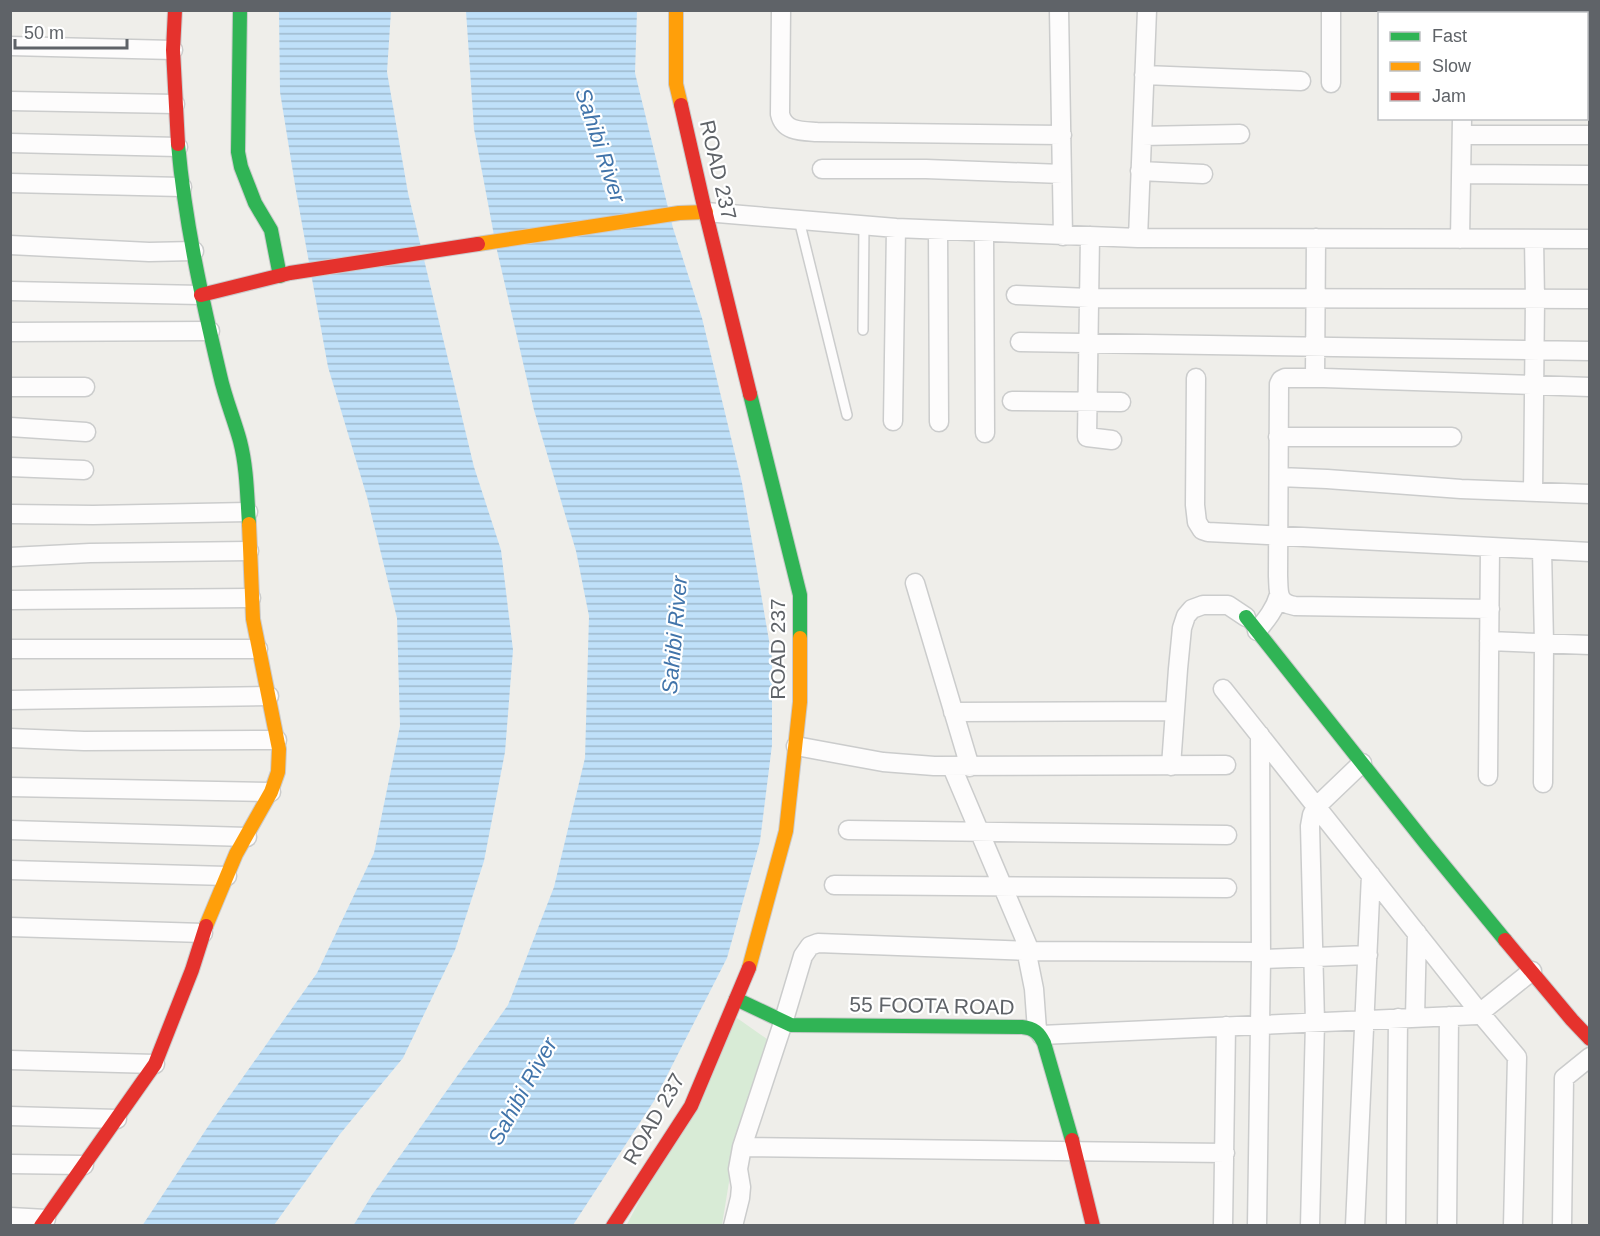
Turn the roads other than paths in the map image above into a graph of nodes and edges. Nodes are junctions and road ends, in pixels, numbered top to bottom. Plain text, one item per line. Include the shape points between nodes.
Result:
1 (175, 10) edge
2 (240, 10) edge
3 (676, 10) edge
4 (781, 10) edge
5 (1059, 10) edge
6 (1147, 10) edge
7 (1331, 10) edge
8 (10, 46) edge
9 (173, 50) junction
10 (1144, 75) junction
11 (1301, 81) dead end
12 (1331, 83) dead end
13 (10, 101) edge
14 (175, 104) junction
15 (1462, 127) edge
16 (1240, 134) dead end
17 (1062, 135) junction
18 (1590, 135) edge
19 (1142, 136) junction
20 (10, 142) edge
21 (178, 147) junction
22 (822, 169) dead end
23 (1140, 171) junction
24 (1062, 174) junction
25 (1203, 174) dead end
26 (1461, 174) junction
27 (1590, 175) edge
28 (10, 183) edge
29 (182, 187) junction
30 (706, 212) junction
31 (799, 220) junction
32 (864, 225) junction
33 (896, 228) junction
34 (938, 230) junction
35 (984, 233) junction
36 (1063, 236) junction
37 (1090, 237) junction
38 (1138, 238) junction
39 (1316, 238) junction
40 (1460, 239) junction
41 (1534, 239) junction
42 (1590, 239) edge
43 (10, 245) edge
44 (194, 250) junction
45 (285, 274) junction
46 (10, 291) edge
47 (201, 295) junction
48 (1016, 295) dead end
49 (1089, 298) junction
50 (1316, 299) junction
51 (1535, 299) junction
52 (1590, 299) edge
53 (863, 330) dead end
54 (210, 331) junction
55 (10, 332) edge
56 (1020, 342) dead end
57 (1088, 343) junction
58 (1316, 347) junction
59 (1535, 350) junction
60 (1590, 351) edge
61 (1196, 378) dead end
62 (1316, 378) junction
63 (1534, 385) junction
64 (10, 387) edge
65 (85, 387) dead end
66 (1590, 387) edge
67 (1012, 401) dead end
68 (1087, 401) junction
69 (1121, 402) dead end
70 (847, 415) dead end
71 (893, 421) dead end
72 (939, 422) dead end
73 (10, 427) edge
74 (86, 432) dead end
75 (985, 433) dead end
76 (1278, 437) junction
77 (1452, 437) dead end
78 (1112, 440) dead end
79 (10, 467) edge
80 (84, 470) dead end
81 (1278, 477) junction
82 (1533, 492) junction
83 (1590, 494) edge
84 (248, 512) junction
85 (10, 514) edge
86 (1278, 535) junction
87 (1490, 548) junction
88 (1542, 550) junction
89 (249, 551) junction
90 (1590, 552) edge
91 (10, 557) edge
92 (915, 583) dead end
93 (1279, 595) junction
94 (251, 598) junction
95 (10, 600) edge
96 (1490, 609) junction
97 (1246, 617) joint
98 (1257, 631) junction
99 (1489, 641) junction
100 (1544, 643) junction
101 (1590, 645) edge
102 (10, 649) edge
103 (258, 649) junction
104 (1223, 689) dead end
105 (268, 696) junction
106 (10, 700) edge
107 (1175, 711) junction
108 (954, 712) junction
109 (1260, 735) junction
110 (10, 738) edge
111 (277, 740) junction
112 (796, 746) junction
113 (1362, 763) junction
114 (1226, 765) dead end
115 (1171, 766) junction
116 (951, 767) junction
117 (970, 767) junction
118 (1488, 776) dead end
119 (1543, 783) dead end
120 (10, 787) edge
121 (271, 792) junction
122 (1316, 807) junction
123 (10, 830) edge
124 (848, 830) dead end
125 (979, 832) junction
126 (1227, 835) dead end
127 (247, 837) junction
128 (10, 870) edge
129 (1371, 875) junction
130 (227, 876) junction
131 (834, 885) dead end
132 (1003, 886) junction
133 (1227, 888) dead end
134 (10, 927) edge
135 (203, 933) junction
136 (1417, 933) junction
137 (1028, 950) junction
138 (1261, 955) junction
139 (1368, 955) junction
140 (1313, 957) junction
141 (1532, 971) junction
142 (736, 999) junction
143 (1480, 1013) junction
144 (1449, 1016) junction
145 (1407, 1018) junction
146 (1365, 1020) junction
147 (1315, 1022) junction
148 (783, 1023) junction
149 (1260, 1024) junction
150 (1226, 1026) junction
151 (1039, 1033) junction
152 (1590, 1039) edge
153 (1590, 1057) edge
154 (10, 1060) edge
155 (155, 1064) junction
156 (10, 1116) edge
157 (117, 1119) junction
158 (742, 1147) junction
159 (1075, 1151) junction
160 (1225, 1153) junction
161 (10, 1164) edge
162 (84, 1165) junction
163 (10, 1217) edge
164 (44, 1222) edge
165 (613, 1226) edge
166 (733, 1226) edge
167 (1093, 1226) edge
168 (1223, 1226) edge
169 (1257, 1226) edge
170 (1310, 1226) edge
171 (1355, 1226) edge
172 (1396, 1226) edge
173 (1447, 1226) edge
174 (1513, 1226) edge
175 (1562, 1226) edge

1 - 9 street
2 - 45 street via 238,152
3 - 30 street, ROAD 237 via 676,84
4 - 17 street via 780,114 786,127 817,132
5 - 17 street
6 - 10 street
7 - 12 street
8 - 9 street
9 - 14 street
10 - 11 street
10 - 19 street
13 - 14 street
14 - 21 street
15 - 18 street
15 - 26 street
16 - 19 street
17 - 24 street
19 - 23 street
20 - 21 street
21 - 29 street
22 - 24 street
23 - 25 street
23 - 38 street
24 - 36 street
26 - 27 street
26 - 40 street
28 - 29 street
29 - 44 street
30 - 31 street
30 - 45 street
30 - 112 street, ROAD 237 via 800,595
31 - 32 street
31 - 70 lane
32 - 33 street
32 - 53 lane
33 - 34 street
33 - 71 street
34 - 35 street
34 - 72 street
35 - 36 street
35 - 75 street
36 - 37 street
37 - 38 street
37 - 49 street
38 - 39 street
39 - 40 street
39 - 50 street
40 - 41 street
41 - 42 street
41 - 51 street
43 - 44 street via 149,252
44 - 47 street
45 - 47 street
46 - 47 street
47 - 54 street
48 - 49 street
49 - 50 street
49 - 57 street
50 - 51 street
50 - 58 street
51 - 52 street
51 - 59 street
54 - 55 street
54 - 84 street via 240,442
56 - 57 street
57 - 58 street
57 - 68 street
58 - 59 street
58 - 62 street
59 - 60 street
59 - 63 street
61 - 86 street via 1195,505 1199,526 1208,532
62 - 63 street
62 - 76 street via 1281,380
63 - 66 street
63 - 82 street
64 - 65 street
67 - 68 street
68 - 69 street
68 - 78 street via 1087,437
73 - 74 street
76 - 77 street
76 - 81 street
79 - 80 street
81 - 82 street
81 - 86 street
82 - 83 street
84 - 85 street
84 - 89 street
86 - 87 street
86 - 93 street
87 - 88 street
87 - 96 street
88 - 90 street
88 - 100 street
89 - 91 street
89 - 94 street
92 - 108 street
93 - 96 street via 1287,605 1295,606
93 - 98 street via 1276,606
94 - 95 street
94 - 103 street
96 - 99 street
97 - 98 street
97 - 107 street via 1228,605 1203,605 1186,616
98 - 113 street
99 - 100 street
99 - 118 street
100 - 101 street
100 - 119 street
102 - 103 street
103 - 105 street
104 - 109 street
105 - 106 street
105 - 111 street
107 - 108 street
107 - 115 street
108 - 117 street
109 - 122 street
109 - 138 street
110 - 111 street
111 - 121 street via 278,772
112 - 116 street via 883,762
112 - 142 street, ROAD 237 via 786,831 748,971
113 - 122 street
113 - 141 street
114 - 115 street
115 - 117 street
116 - 117 street
116 - 125 street
120 - 121 street
121 - 127 street
122 - 129 street
122 - 140 street via 1310,826
123 - 127 street
124 - 125 street
125 - 126 street
125 - 132 street
127 - 130 street
128 - 130 street
129 - 136 street
129 - 139 street
130 - 135 street
131 - 132 street
132 - 133 street
132 - 137 street
134 - 135 street
135 - 155 street
136 - 143 street
136 - 145 street
137 - 138 street
137 - 148 street via 818,943 803,956
137 - 151 street
138 - 140 street
138 - 149 street
139 - 140 street
139 - 146 street
140 - 147 street
141 - 143 street
141 - 152 street
142 - 148 street, 55 FOOTA ROAD
142 - 165 street, ROAD 237 via 691,1106
143 - 144 street
143 - 174 street via 1517,1057
144 - 145 street
144 - 173 street
145 - 146 street
145 - 172 street
146 - 147 street
146 - 171 street
147 - 149 street
147 - 170 street
148 - 151 street, 55 FOOTA ROAD via 1029,1028
148 - 158 street
149 - 150 street
149 - 169 street
150 - 151 street
150 - 160 street
151 - 159 street, 55 FOOTA ROAD
153 - 175 street via 1564,1078
154 - 155 street
155 - 157 street
156 - 157 street
157 - 162 street
158 - 159 street
158 - 166 street via 738,1169 740,1198
159 - 160 street
159 - 167 street, 55 FOOTA ROAD
160 - 168 street
161 - 162 street
162 - 164 street
163 - 164 street

